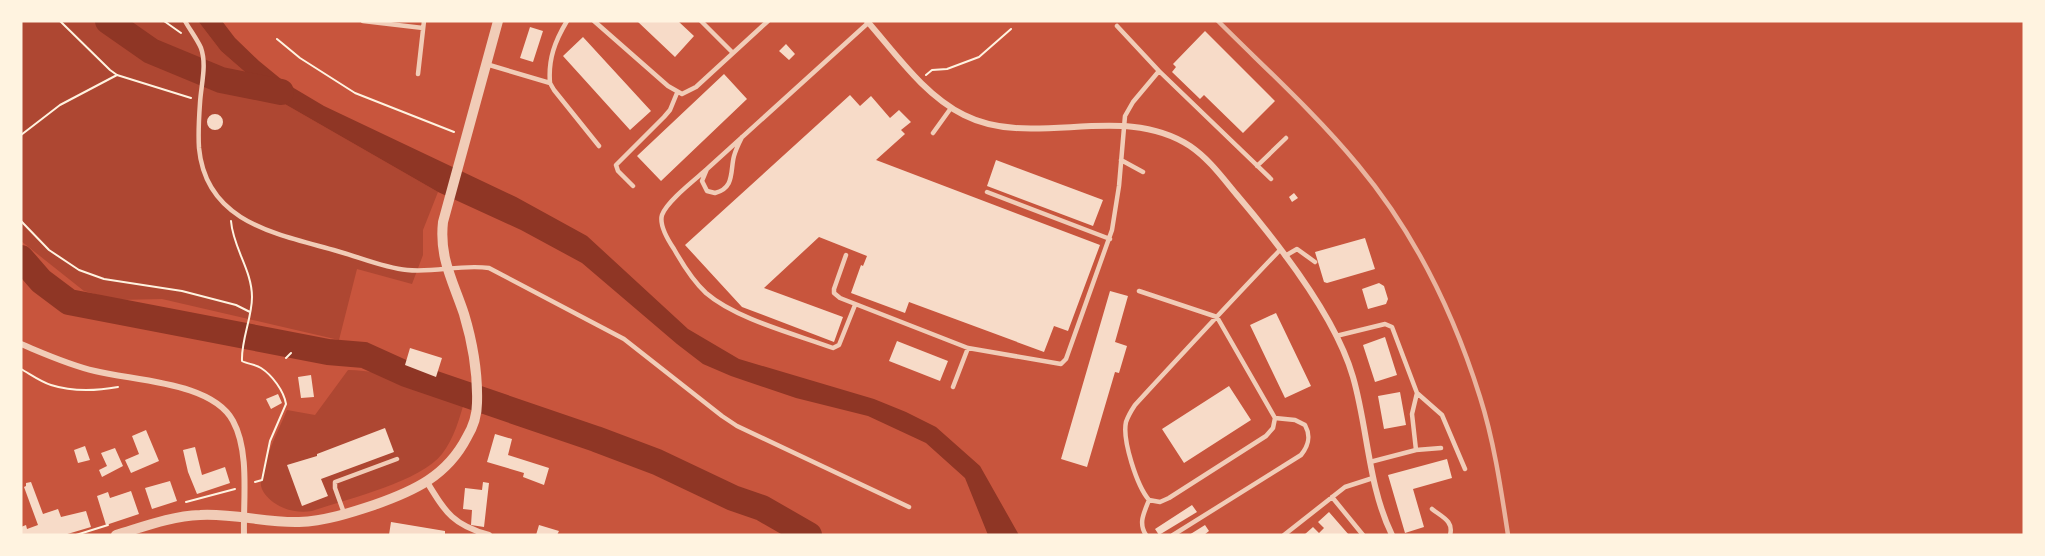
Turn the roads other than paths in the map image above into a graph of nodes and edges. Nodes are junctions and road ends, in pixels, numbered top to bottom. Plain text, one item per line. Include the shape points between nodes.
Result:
1 (184, 21) edge
2 (363, 21) edge
3 (424, 21) edge
4 (498, 21) edge
5 (567, 21) edge
6 (594, 21) edge
7 (700, 21) edge
8 (768, 21) edge
9 (868, 22) edge
10 (1117, 26) dead end
11 (423, 28) junction
12 (733, 53) junction
13 (486, 64) junction
14 (1159, 71) junction
15 (418, 74) dead end
16 (550, 83) junction
17 (677, 93) junction
18 (951, 108) junction
19 (1124, 126) junction
20 (933, 133) dead end
21 (742, 137) junction
22 (1286, 138) dead end
23 (599, 146) dead end
24 (1121, 160) junction
25 (1257, 166) junction
26 (707, 169) junction
27 (1143, 172) dead end
28 (1271, 179) dead end
29 (633, 186) dead end
30 (987, 192) dead end
31 (1110, 239) junction
32 (1280, 250) junction
33 (846, 255) dead end
34 (1285, 257) junction
35 (1315, 262) dead end
36 (446, 268) junction
37 (1139, 291) dead end
38 (855, 305) junction
39 (1217, 317) junction
40 (1336, 336) junction
41 (21, 344) edge
42 (969, 348) junction
43 (953, 387) dead end
44 (1417, 393) junction
45 (1275, 418) junction
46 (1441, 448) dead end
47 (1416, 450) junction
48 (397, 459) dead end
49 (1370, 462) junction
50 (1465, 469) dead end
51 (1373, 478) junction
52 (427, 482) junction
53 (1332, 497) junction
54 (1149, 500) junction
55 (909, 507) dead end
56 (1432, 509) dead end
57 (344, 514) junction
58 (244, 518) junction
59 (116, 535) edge
60 (244, 535) edge
61 (489, 535) edge
62 (1146, 535) edge
63 (1173, 535) edge
64 (1284, 535) edge
65 (1363, 535) edge
66 (1392, 535) edge
67 (1450, 535) edge

1 - 36 lane via 201,48 204,65 199,147 205,175 218,199 232,212 284,236 404,270
2 - 11 lane
3 - 11 lane
4 - 13 street
5 - 16 lane via 552,51
6 - 17 lane
7 - 12 lane
8 - 12 lane
9 - 18 street
9 - 21 lane
10 - 14 lane
11 - 15 lane
12 - 17 lane via 691,91
13 - 16 lane
13 - 36 street via 444,212 442,241
14 - 19 lane via 1128,110
14 - 25 lane
16 - 23 lane
17 - 29 lane via 670,110 616,165
18 - 19 street via 972,119 1002,126
18 - 20 lane
19 - 24 lane
19 - 32 street via 1162,133 1200,154
21 - 26 lane
21 - 26 lane via 725,189 716,193 704,188 702,181
22 - 25 lane
24 - 27 lane
24 - 31 lane
25 - 28 lane
26 - 38 lane via 666,208 662,220 671,245 705,292 748,317 833,348 839,345
30 - 31 lane
31 - 42 lane via 1064,363 1057,365
32 - 34 street
32 - 39 lane
33 - 38 lane via 834,293
34 - 35 lane via 1297,249
34 - 40 street
36 - 52 street via 472,343 477,406 470,432 459,451
36 - 55 lane via 489,268 624,339 737,426
37 - 39 lane
38 - 42 lane
39 - 45 lane
39 - 54 lane via 1135,405 1126,422 1126,441
40 - 44 lane via 1385,324 1392,327
40 - 49 street via 1354,381
41 - 58 street via 92,370 211,398 227,412 242,449
42 - 43 lane
44 - 47 lane via 1412,414
44 - 50 lane via 1442,415
45 - 54 lane via 1266,436 1169,498 1160,502
45 - 63 lane via 1305,425 1309,437 1301,454
46 - 47 lane
47 - 49 lane
48 - 57 lane via 335,482
49 - 51 street
51 - 53 lane via 1351,484
51 - 66 street
52 - 57 street via 400,496
52 - 61 street via 459,523
53 - 64 lane
53 - 65 lane
54 - 62 lane via 1141,520
56 - 67 lane via 1449,522
57 - 58 street via 301,522
58 - 59 street via 190,516
58 - 60 street

